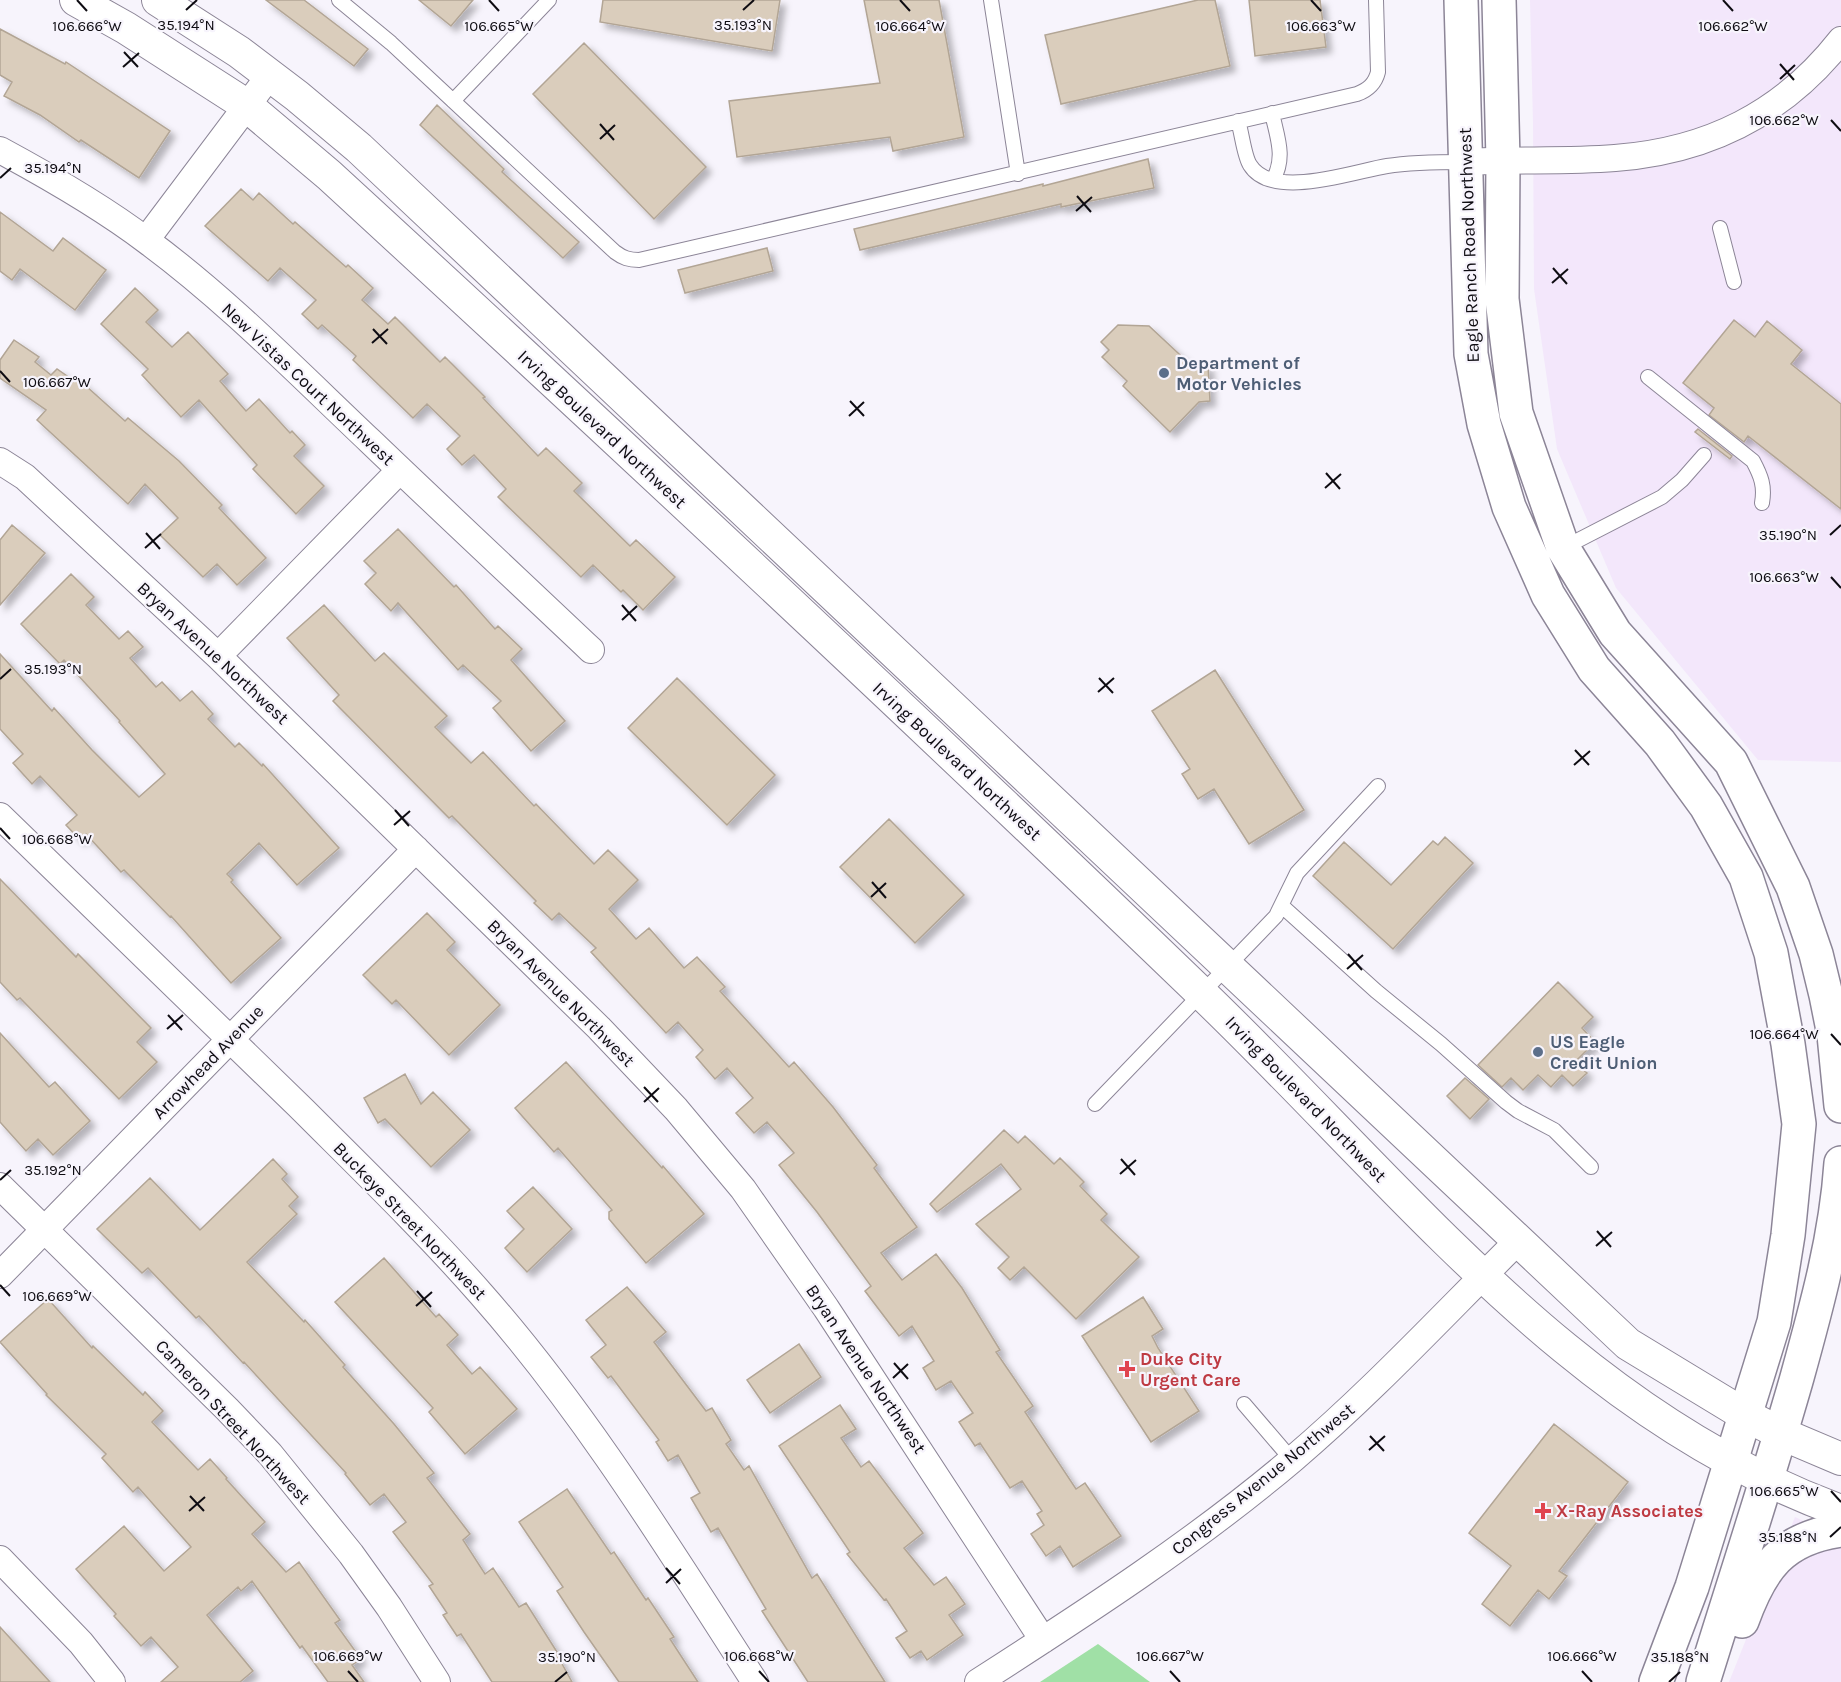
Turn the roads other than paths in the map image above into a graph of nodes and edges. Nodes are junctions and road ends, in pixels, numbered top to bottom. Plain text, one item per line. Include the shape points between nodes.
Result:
1 (76, 0) edge
2 (158, 0) edge
3 (339, 0) edge
4 (549, 0) edge
5 (991, 0) edge
6 (1376, 0) edge
7 (1461, 0) edge
8 (1499, 0) edge
9 (1837, 54) edge
10 (270, 75) junction
11 (453, 101) junction
12 (246, 105) junction
13 (1272, 113) junction
14 (1238, 121) junction
15 (0, 150) edge
16 (1503, 160) junction
17 (1465, 162) junction
18 (1018, 174) junction
19 (1273, 180) junction
20 (1720, 228) dead end
21 (146, 240) junction
22 (1734, 282) dead end
23 (1648, 377) dead end
24 (1704, 455) dead end
25 (0, 461) edge
26 (400, 470) junction
27 (1762, 502) dead end
28 (1563, 548) junction
29 (591, 650) dead end
30 (218, 656) junction
31 (1378, 786) dead end
32 (0, 816) edge
33 (416, 849) junction
34 (1282, 906) junction
35 (1229, 967) junction
36 (1201, 992) junction
37 (231, 1039) junction
38 (1095, 1104) dead end
39 (1841, 1106) edge
40 (1841, 1163) edge
41 (1591, 1167) dead end
42 (0, 1186) edge
43 (44, 1229) junction
44 (1519, 1240) junction
45 (0, 1275) edge
46 (1484, 1275) junction
47 (1244, 1404) dead end
48 (1745, 1415) junction
49 (1782, 1434) junction
50 (1841, 1459) edge
51 (1292, 1460) junction
52 (1730, 1461) junction
53 (1766, 1480) junction
54 (1841, 1511) edge
55 (1841, 1530) edge
56 (0, 1559) edge
57 (1043, 1640) junction
58 (112, 1682) edge
59 (437, 1682) edge
60 (755, 1682) edge
61 (978, 1682) edge
62 (1656, 1682) edge
63 (1703, 1682) edge
64 (1720, 1682) edge

1 - 12 street, Irving Boulevard Northwest
2 - 10 street, Irving Boulevard Northwest
3 - 11 lane
4 - 11 lane
5 - 18 lane
6 - 13 lane via 1378,72 1371,86 1357,94
7 - 17 main road, Eagle Ranch Road Northwest
8 - 16 main road, Eagle Ranch Road Northwest
9 - 16 street via 1785,98 1740,125 1701,142 1613,159
10 - 12 street
10 - 35 street, Irving Boulevard Northwest via 390,176
11 - 18 lane via 615,252 630,260
12 - 21 street
12 - 36 street, Irving Boulevard Northwest via 407,247
13 - 14 lane
13 - 19 lane via 1281,156
14 - 18 lane
14 - 19 lane via 1250,165
15 - 21 street, New Vistas Court Northwest
16 - 17 street
16 - 28 main road, Eagle Ranch Road Northwest via 1502,299 1516,413
17 - 19 lane via 1405,163 1300,183
17 - 48 main road, Eagle Ranch Road Northwest via 1471,354 1484,424 1509,507 1548,594 1594,669 1660,743 1706,806 1746,877 1771,953 1799,1124 1774,1322
20 - 22 lane
21 - 26 street, New Vistas Court Northwest via 257,334
23 - 27 lane via 1753,461 1764,489
24 - 28 lane via 1662,497
25 - 30 street, Bryan Avenue Northwest via 25,477
26 - 29 street, New Vistas Court Northwest
26 - 30 street
28 - 39 main road, Eagle Ranch Road Northwest via 1615,633 1731,762 1793,887 1816,954 1834,1035
30 - 33 street, Bryan Avenue Northwest
31 - 34 lane via 1297,873
32 - 37 street, Buckeye Street Northwest
33 - 37 street, Arrowhead Avenue
33 - 57 street, Bryan Avenue Northwest via 599,1028 676,1109 743,1190 826,1308
34 - 35 lane
34 - 41 lane via 1506,1102 1554,1131
35 - 36 lane
35 - 44 street, Irving Boulevard Northwest
36 - 38 lane
36 - 46 street, Irving Boulevard Northwest via 1386,1182
37 - 43 street, Arrowhead Avenue
37 - 60 street, Buckeye Street Northwest via 414,1221 556,1384
40 - 49 main road via 1825,1275
42 - 43 street, Cameron Street Northwest
43 - 45 street, Arrowhead Avenue
43 - 59 street, Cameron Street Northwest via 270,1454 351,1554
44 - 46 street, Congress Avenue Northwest
44 - 48 street, Irving Boulevard Northwest via 1628,1344
46 - 51 street, Congress Avenue Northwest via 1380,1380
46 - 52 street, Irving Boulevard Northwest via 1603,1380
47 - 51 lane
48 - 49 street, Irving Boulevard Northwest
48 - 52 main road, Eagle Ranch Road Northwest
49 - 50 street, Irving Boulevard Northwest
49 - 53 main road
51 - 57 street, Congress Avenue Northwest via 1164,1559
52 - 53 street, Irving Boulevard Northwest
52 - 62 main road, Eagle Ranch Road Northwest via 1692,1587
53 - 54 street, Irving Boulevard Northwest
53 - 63 main road
55 - 64 main road via 1803,1540 1768,1567 1752,1593
56 - 58 street via 81,1643
57 - 61 street, Congress Avenue Northwest

